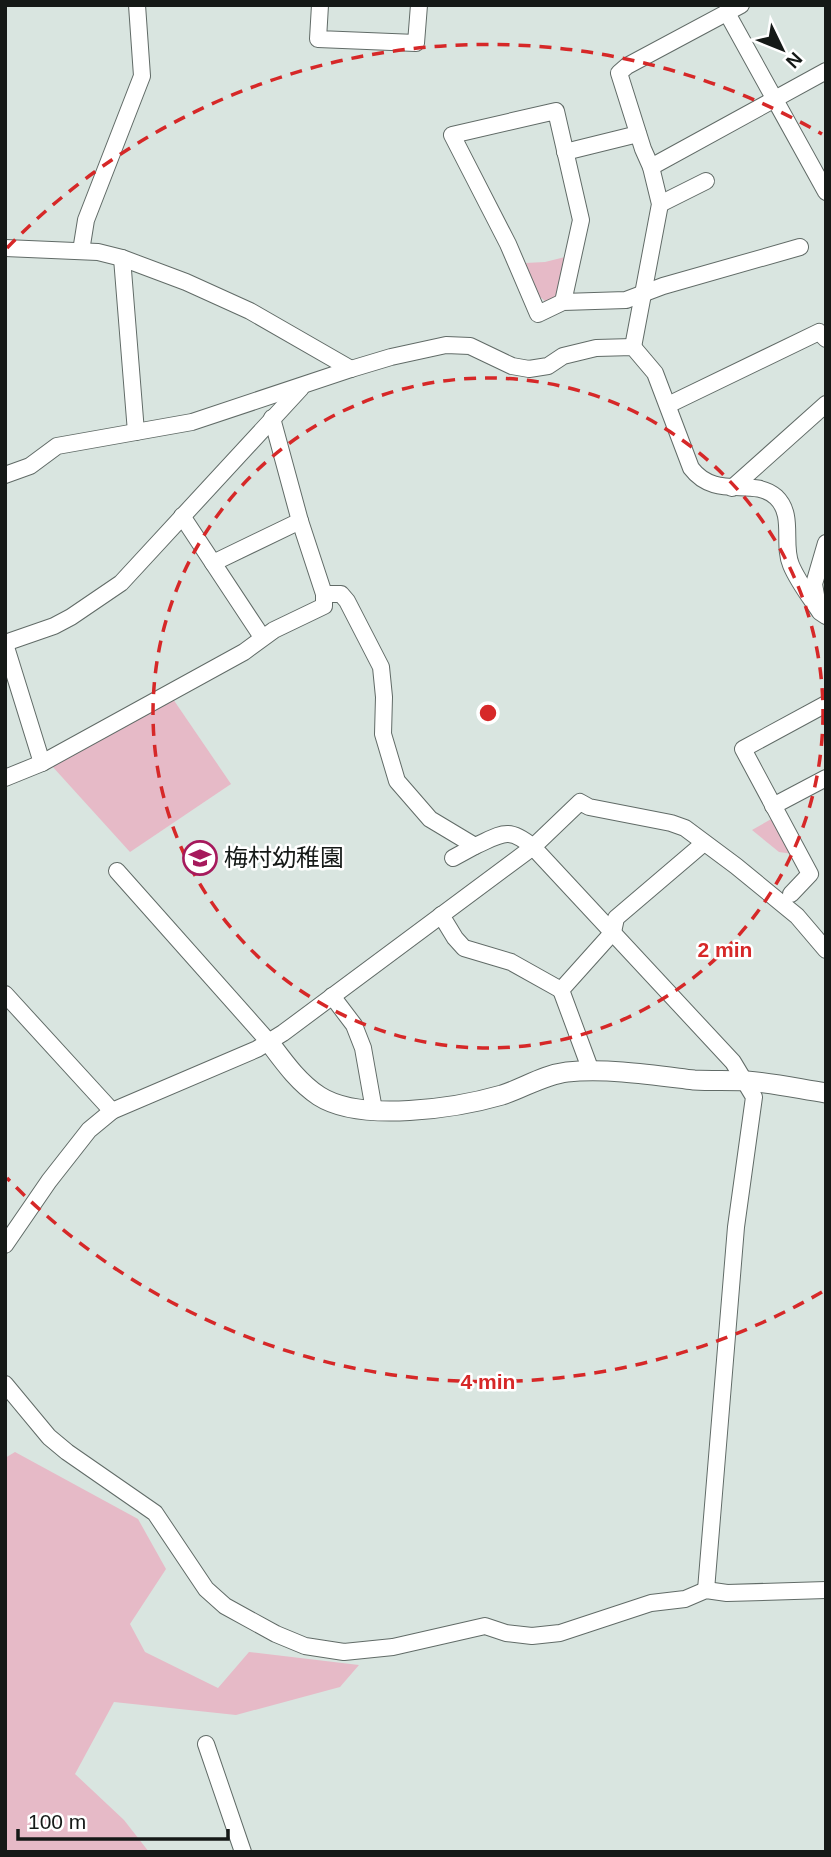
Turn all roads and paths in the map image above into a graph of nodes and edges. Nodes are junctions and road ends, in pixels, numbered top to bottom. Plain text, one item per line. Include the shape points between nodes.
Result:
1 (137, 5) edge
2 (320, 5) edge
3 (419, 5) edge
4 (734, 9) edge
5 (826, 71) edge
6 (775, 99) junction
7 (638, 134) junction
8 (565, 152) junction
9 (651, 167) junction
10 (706, 181) dead end
11 (825, 187) edge
12 (660, 204) junction
13 (6, 246) edge
14 (800, 247) dead end
15 (81, 251) junction
16 (122, 258) junction
17 (643, 292) junction
18 (563, 302) junction
19 (826, 339) edge
20 (632, 347) junction
21 (351, 369) junction
22 (303, 386) junction
23 (826, 404) edge
24 (668, 405) junction
25 (272, 418) junction
26 (136, 432) junction
27 (5, 475) edge
28 (732, 488) junction
29 (182, 516) junction
30 (300, 520) junction
31 (826, 543) edge
32 (213, 563) junction
33 (324, 594) junction
34 (823, 614) edge
35 (262, 636) junction
36 (5, 643) edge
37 (826, 704) edge
38 (42, 763) junction
39 (5, 778) edge
40 (826, 778) edge
41 (773, 806) junction
42 (704, 843) junction
43 (475, 846) junction
44 (533, 847) junction
45 (453, 858) dead end
46 (117, 871) dead end
47 (790, 894) dead end
48 (441, 915) junction
49 (613, 932) junction
50 (826, 950) edge
51 (561, 990) junction
52 (5, 994) edge
53 (332, 996) junction
54 (269, 1042) junction
55 (591, 1071) junction
56 (745, 1081) junction
57 (826, 1093) edge
58 (374, 1110) junction
59 (112, 1111) junction
60 (5, 1245) edge
61 (5, 1384) edge
62 (706, 1590) junction
63 (826, 1590) edge
64 (206, 1744) dead end
65 (243, 1852) edge

1 - 15 street via 142,76 86,220
2 - 3 street via 318,39 416,43
4 - 6 street
4 - 7 street via 619,73
5 - 6 street
6 - 9 street
6 - 11 street
7 - 8 street
7 - 9 street
8 - 18 street via 581,220
8 - 18 street via 556,111 452,135 538,314
9 - 12 street
10 - 12 street
12 - 17 street
13 - 15 street
14 - 17 street
15 - 16 street
16 - 21 street via 250,311
16 - 26 street
17 - 18 street via 626,300
17 - 20 street
19 - 24 street via 819,332
20 - 21 street via 596,348 529,369 470,346 446,345
20 - 24 street via 655,373
21 - 22 street
22 - 25 street
22 - 26 street via 192,422
23 - 28 street
24 - 28 street via 696,475
25 - 29 street
25 - 30 street
26 - 27 street via 57,446 30,466
28 - 34 street via 752,488 775,496 784,509 790,563
29 - 32 street
29 - 36 street via 121,583 54,625
30 - 32 street
30 - 33 street
31 - 34 street via 814,584
32 - 35 street
33 - 35 street via 324,606
33 - 43 street via 341,594 347,601 381,667 383,734 397,781 429,818
35 - 38 street via 244,652
36 - 38 street
37 - 41 street via 743,748
38 - 39 street
40 - 41 street
41 - 47 street via 810,874
42 - 44 street via 671,823 580,802
42 - 49 street via 616,918
42 - 50 street via 797,916
43 - 44 street via 505,833 519,835
43 - 45 street
44 - 48 street
44 - 49 street
46 - 54 street
48 - 51 street via 464,948 510,962
48 - 53 street
49 - 51 street
49 - 56 street via 733,1062
51 - 55 street
52 - 59 street
53 - 54 street
53 - 58 street via 354,1025 363,1048
54 - 58 street via 297,1078 321,1097
54 - 59 street
55 - 56 street
55 - 58 street via 549,1075 505,1094 445,1108
56 - 57 street
56 - 62 street via 754,1097 736,1227
59 - 60 street via 75,1147
61 - 62 street via 49,1437 155,1513 206,1589 225,1606 305,1646 344,1652 393,1647 485,1626 532,1636 560,1633
62 - 63 street
64 - 65 street

